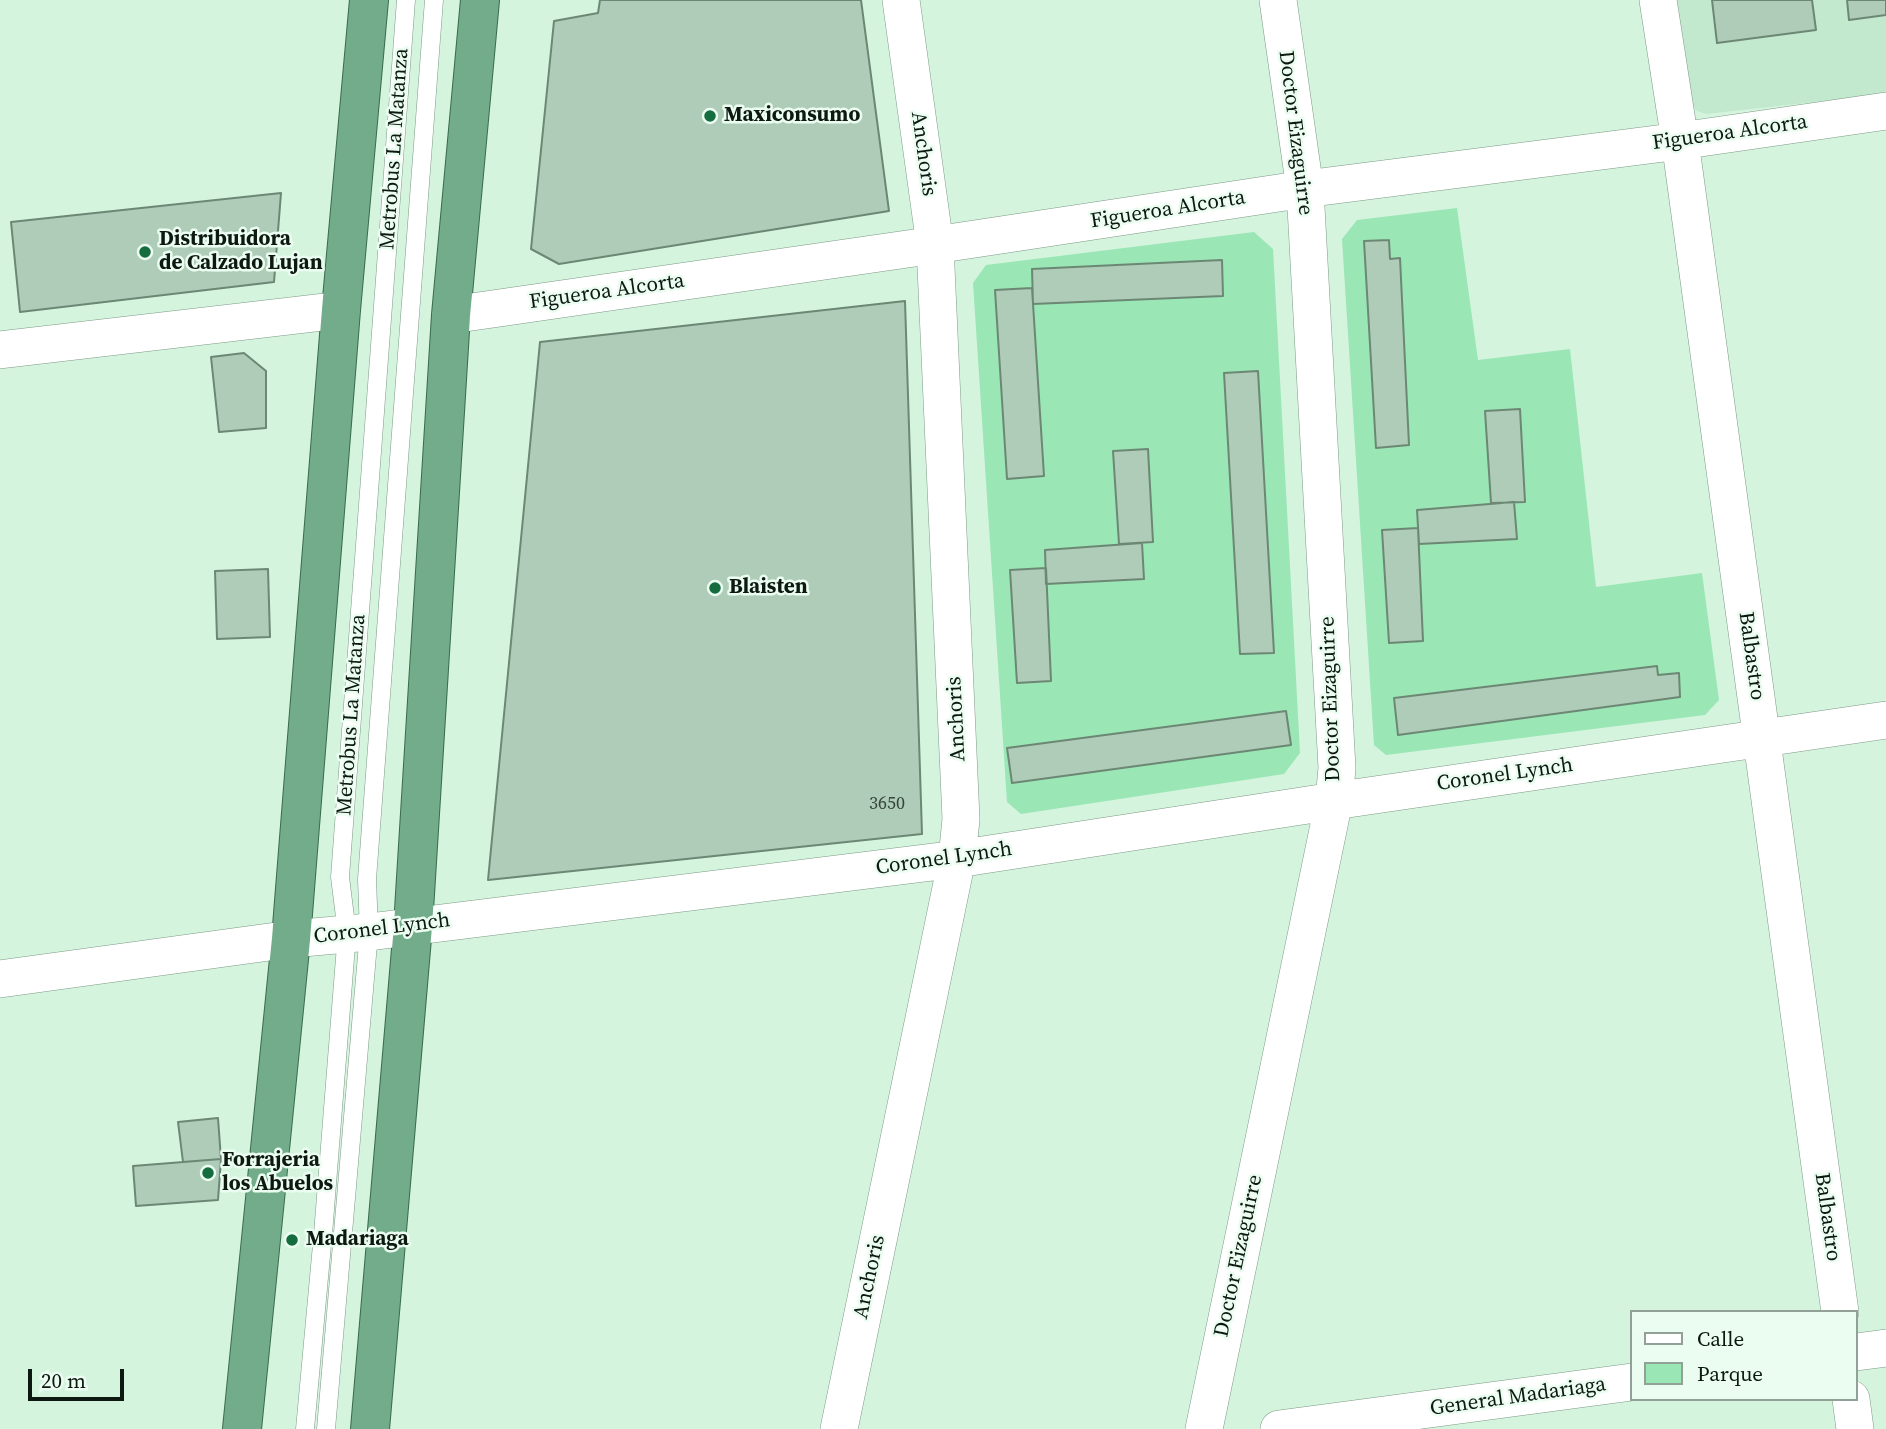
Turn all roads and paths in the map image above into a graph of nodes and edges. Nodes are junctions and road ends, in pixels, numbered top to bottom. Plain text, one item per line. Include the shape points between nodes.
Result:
1 (369, 0) edge
2 (406, 0) edge
3 (434, 0) edge
4 (480, 0) edge
5 (901, 0) edge
6 (1278, 0) edge
7 (1658, 0) edge
8 (1886, 111) edge
9 (1680, 141) junction
10 (1305, 190) junction
11 (935, 245) junction
12 (341, 310) junction
13 (452, 314) junction
14 (0, 350) edge
15 (1886, 720) edge
16 (1762, 737) junction
17 (1334, 801) junction
18 (957, 859) junction
19 (413, 926) junction
20 (358, 932) junction
21 (291, 939) junction
22 (0, 979) edge
23 (1840, 1310) edge
24 (1886, 1348) edge
25 (1858, 1352) edge
26 (1630, 1382) edge
27 (1851, 1401) edge
28 (242, 1429) edge
29 (305, 1429) edge
30 (326, 1429) edge
31 (370, 1429) edge
32 (839, 1429) edge
33 (1203, 1429) edge
34 (1279, 1429) edge
35 (1855, 1429) edge

1 - 12 highway
2 - 20 lane, Metrobus La Matanza via 340,877
3 - 20 lane, Metrobus La Matanza via 367,879
4 - 13 highway
5 - 11 street, Anchoris
6 - 10 street, Doctor Eizaguirre
7 - 9 street, Balbastro
8 - 9 street, Figueroa Alcorta
9 - 10 street, Figueroa Alcorta
9 - 16 street, Balbastro
10 - 11 street, Figueroa Alcorta
10 - 17 street, Doctor Eizaguirre via 1337,768
11 - 13 street, Figueroa Alcorta
11 - 18 street, Anchoris via 961,819
12 - 14 street
12 - 21 highway
13 - 19 highway
15 - 16 street, Coronel Lynch
16 - 17 street, Coronel Lynch
16 - 23 street, Balbastro
17 - 18 street, Coronel Lynch
17 - 33 street, Doctor Eizaguirre
18 - 19 street, Coronel Lynch
18 - 32 street, Anchoris
19 - 20 street, Coronel Lynch
19 - 31 highway
20 - 21 street, Coronel Lynch
20 - 29 lane, Metrobus La Matanza
20 - 30 lane, Metrobus La Matanza
21 - 22 street, Coronel Lynch
21 - 28 highway
24 - 25 street
26 - 34 street, General Madariaga
27 - 35 street

